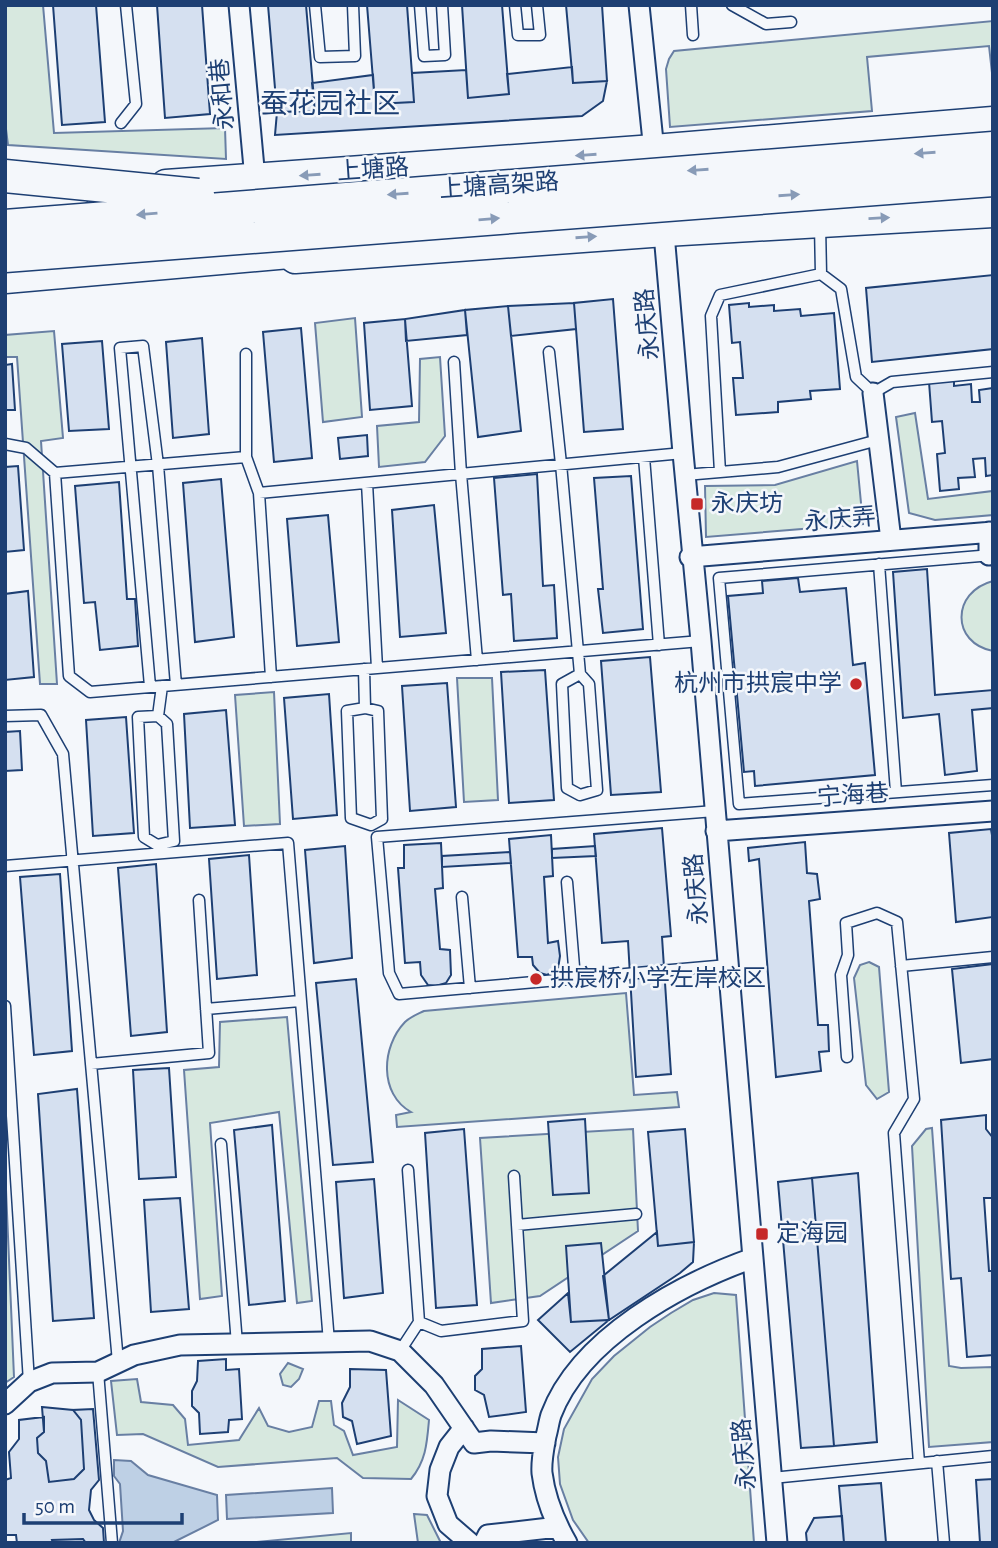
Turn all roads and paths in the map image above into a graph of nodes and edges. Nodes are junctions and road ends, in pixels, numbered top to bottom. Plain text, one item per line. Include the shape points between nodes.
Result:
1 (126, 5) edge
2 (239, 5) edge
3 (315, 5) edge
4 (353, 5) edge
5 (420, 5) edge
6 (443, 5) edge
7 (515, 5) edge
8 (537, 5) edge
9 (639, 5) edge
10 (691, 5) edge
11 (732, 5) edge
12 (791, 22) dead end
13 (694, 35) dead end
14 (993, 122) edge
15 (121, 123) dead end
16 (993, 148) edge
17 (654, 150) junction
18 (5, 177) edge
19 (255, 179) junction
20 (993, 180) edge
21 (5, 197) edge
22 (279, 203) junction
23 (993, 212) edge
24 (820, 222) junction
25 (5, 226) edge
26 (374, 228) junction
27 (665, 231) junction
28 (5, 256) edge
29 (821, 274) junction
30 (5, 278) edge
31 (549, 352) dead end
32 (246, 354) dead end
33 (454, 362) dead end
34 (993, 372) edge
35 (873, 393) junction
36 (878, 440) junction
37 (5, 444) edge
38 (683, 453) junction
39 (246, 457) junction
40 (645, 457) junction
41 (561, 464) junction
42 (158, 465) junction
43 (130, 467) junction
44 (720, 472) junction
45 (55, 473) junction
46 (461, 474) junction
47 (685, 475) junction
48 (367, 483) junction
49 (259, 493) junction
50 (991, 532) edge
51 (891, 540) junction
52 (991, 555) edge
53 (691, 557) junction
54 (879, 564) junction
55 (701, 641) junction
56 (659, 645) junction
57 (577, 652) junction
58 (477, 660) junction
59 (377, 668) junction
60 (364, 669) junction
61 (580, 674) junction
62 (271, 677) junction
63 (176, 685) junction
64 (150, 686) junction
65 (162, 686) junction
66 (365, 708) junction
67 (5, 716) edge
68 (158, 716) junction
69 (993, 785) edge
70 (896, 792) junction
71 (993, 811) edge
72 (715, 821) junction
73 (73, 860) junction
74 (5, 866) edge
75 (567, 882) dead end
76 (462, 897) dead end
77 (199, 900) dead end
78 (993, 957) edge
79 (728, 965) junction
80 (901, 965) junction
81 (575, 979) junction
82 (470, 988) junction
83 (300, 1001) junction
84 (5, 1006) edge
85 (206, 1009) junction
86 (847, 1057) dead end
87 (91, 1064) junction
88 (221, 1144) dead end
89 (408, 1170) dead end
90 (514, 1176) dead end
91 (636, 1214) dead end
92 (517, 1225) junction
93 (753, 1258) junction
94 (419, 1322) junction
95 (329, 1342) junction
96 (237, 1344) junction
97 (400, 1351) junction
98 (118, 1362) junction
99 (98, 1372) junction
100 (29, 1382) junction
101 (5, 1404) edge
102 (464, 1428) junction
103 (545, 1443) junction
104 (993, 1456) edge
105 (937, 1461) junction
106 (919, 1463) junction
107 (772, 1478) junction
108 (563, 1535) edge
109 (112, 1543) edge
110 (470, 1543) edge
111 (484, 1543) edge
112 (778, 1543) edge
113 (944, 1543) edge

1 - 15 lane via 136,104
2 - 19 street, 永和巷
3 - 4 lane via 320,57 355,56
5 - 6 lane via 424,56 445,55
7 - 8 lane via 519,35 540,35
9 - 17 street
10 - 13 lane
11 - 12 lane via 766,24
14 - 17 main road, 上塘路
16 -> 22 highway, 上塘高架路, bridge
17 -> 19 main road, 上塘路
17 - 27 street, 永庆路
18 - 22 highway, bridge
19 - 21 main road, 上塘路
26 -> 20 highway, 上塘高架路, bridge
22 -> 25 highway, 上塘高架路, bridge
24 -> 23 main road
24 - 27 main road
24 - 29 lane
26 - 28 highway, 上塘高架路, bridge
26 - 30 highway, bridge via 289,252
30 -> 27 main road
27 - 38 street, 永庆路
29 - 35 lane via 841,289 856,377
29 - 44 lane via 720,295 710,316
31 - 41 lane
32 - 39 lane
33 - 46 lane
34 - 35 lane via 892,382
35 - 36 street
36 - 44 lane via 778,467
36 - 51 street
37 - 45 lane via 26,447
38 - 40 lane
38 - 47 street, 永庆路
39 - 42 lane
39 - 49 lane
40 - 41 lane
40 - 56 lane
41 - 46 lane
41 - 57 lane
42 - 43 lane
42 - 43 lane via 143,346 120,348
42 - 63 lane
43 - 45 lane
43 - 64 lane
44 - 47 lane
45 - 64 lane via 69,676 90,692
46 - 48 lane
46 - 58 lane
47 - 53 street, 永庆路
48 - 49 lane
48 - 59 lane
49 - 62 lane
50 - 51 street, 永庆弄
50 - 52 street
51 - 53 street, 永庆弄
52 - 54 lane
53 - 55 street, 永庆路
54 - 70 lane
54 - 70 lane via 719,578 739,804
55 - 56 lane
55 - 72 street, 永庆路
56 - 57 lane
57 - 58 lane
57 - 61 lane
58 - 59 lane
59 - 60 lane
60 - 62 lane
60 - 66 lane
61 - 61 lane via 589,684 597,789 580,795 567,789 562,684
62 - 63 lane
63 - 65 lane
64 - 65 lane
65 - 68 lane
66 - 66 lane via 347,711 351,818 372,825 382,819 377,711
67 - 73 lane via 41,715 64,754
68 - 68 lane via 138,717 144,837 157,845 174,841 167,724
69 - 70 lane
71 - 72 street, 宁海巷
72 - 79 street, 永庆路
72 - 82 lane via 377,837 389,973 399,994
73 - 74 lane
73 - 83 lane via 288,843
73 - 87 lane
75 - 81 lane
76 - 82 lane
77 - 85 lane
78 - 80 lane
79 - 81 lane
79 - 93 street, 永庆路
80 - 86 lane via 897,922 877,913 846,923 848,955 841,975
80 - 106 lane via 914,1099 894,1133
81 - 82 lane
83 - 85 lane
83 - 95 lane
84 - 100 lane
85 - 87 lane via 209,1053
87 - 98 lane
88 - 96 lane
89 - 94 lane
90 - 92 lane
91 - 92 lane
92 - 94 lane via 523,1321 441,1331
93 - 103 street via 655,1304 619,1329 584,1362 566,1387 551,1415
93 - 107 street, 永庆路
94 - 97 lane
95 - 96 street
95 - 97 street via 370,1341
96 - 98 street via 180,1345
97 - 102 street via 434,1385
98 - 99 street
99 - 100 street via 52,1373
99 - 109 lane
100 - 101 street
102 - 103 street via 474,1443
102 - 110 street via 449,1447 437,1496 448,1524
103 - 108 street via 541,1470
104 - 105 lane
105 - 106 lane
105 - 113 lane
106 - 107 lane
107 - 112 street, 永庆路
108 - 111 street via 488,1535

